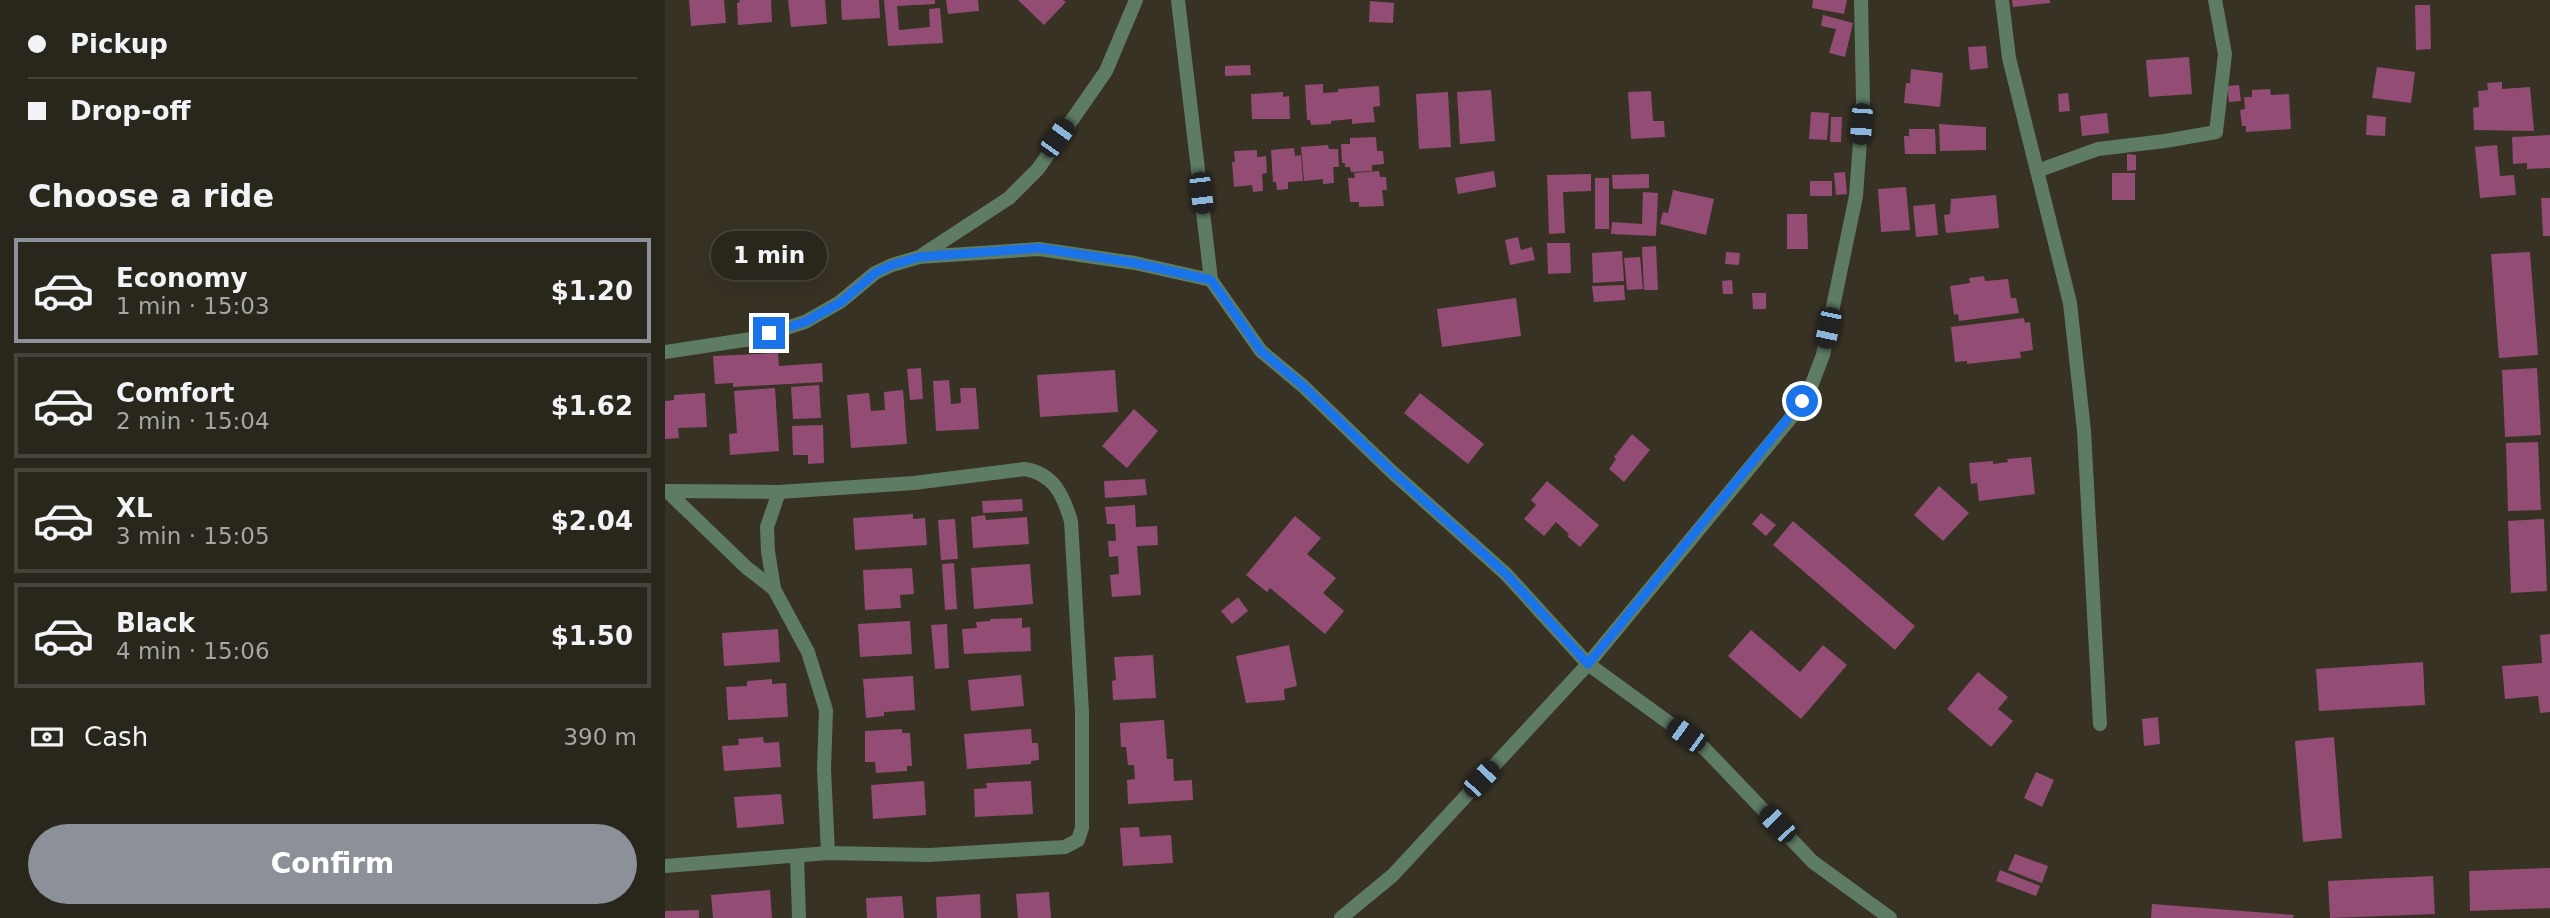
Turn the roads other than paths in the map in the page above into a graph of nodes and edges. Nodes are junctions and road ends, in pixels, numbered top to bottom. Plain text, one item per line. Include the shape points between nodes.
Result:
1 (1136, 0) edge
2 (1178, 0) edge
3 (1861, 0) edge
4 (2002, 0) edge
5 (2215, 0) edge
6 (2037, 171) junction
7 (919, 257) junction
8 (1211, 280) junction
9 (665, 352) edge
10 (666, 491) edge
11 (779, 492) junction
12 (774, 589) junction
13 (1588, 664) junction
14 (2100, 724) dead end
15 (828, 853) junction
16 (797, 857) junction
17 (665, 866) edge
18 (799, 918) edge
19 (1341, 918) edge
20 (1890, 918) edge

1 - 7 street via 1106,71 1038,169 1009,198
2 - 8 street
3 - 13 street via 1863,100 1856,196 1823,355 1810,389
4 - 6 street via 2009,58
5 - 6 street via 2225,54 2216,132 2098,149
6 - 14 street via 2070,303 2084,431
7 - 8 street via 1039,248
7 - 9 street via 875,273 841,302 805,322 751,339
8 - 13 street via 1261,351 1506,574
10 - 11 street
10 - 12 street
11 - 12 street via 767,527
11 - 15 street via 914,483 1025,469 1051,479 1071,521 1082,712 1082,828 1078,840 1065,846 929,855
12 - 15 street via 808,652 826,710
13 - 19 street via 1393,875
13 - 20 street via 1705,750 1813,862
15 - 16 street
16 - 17 street
16 - 18 street

